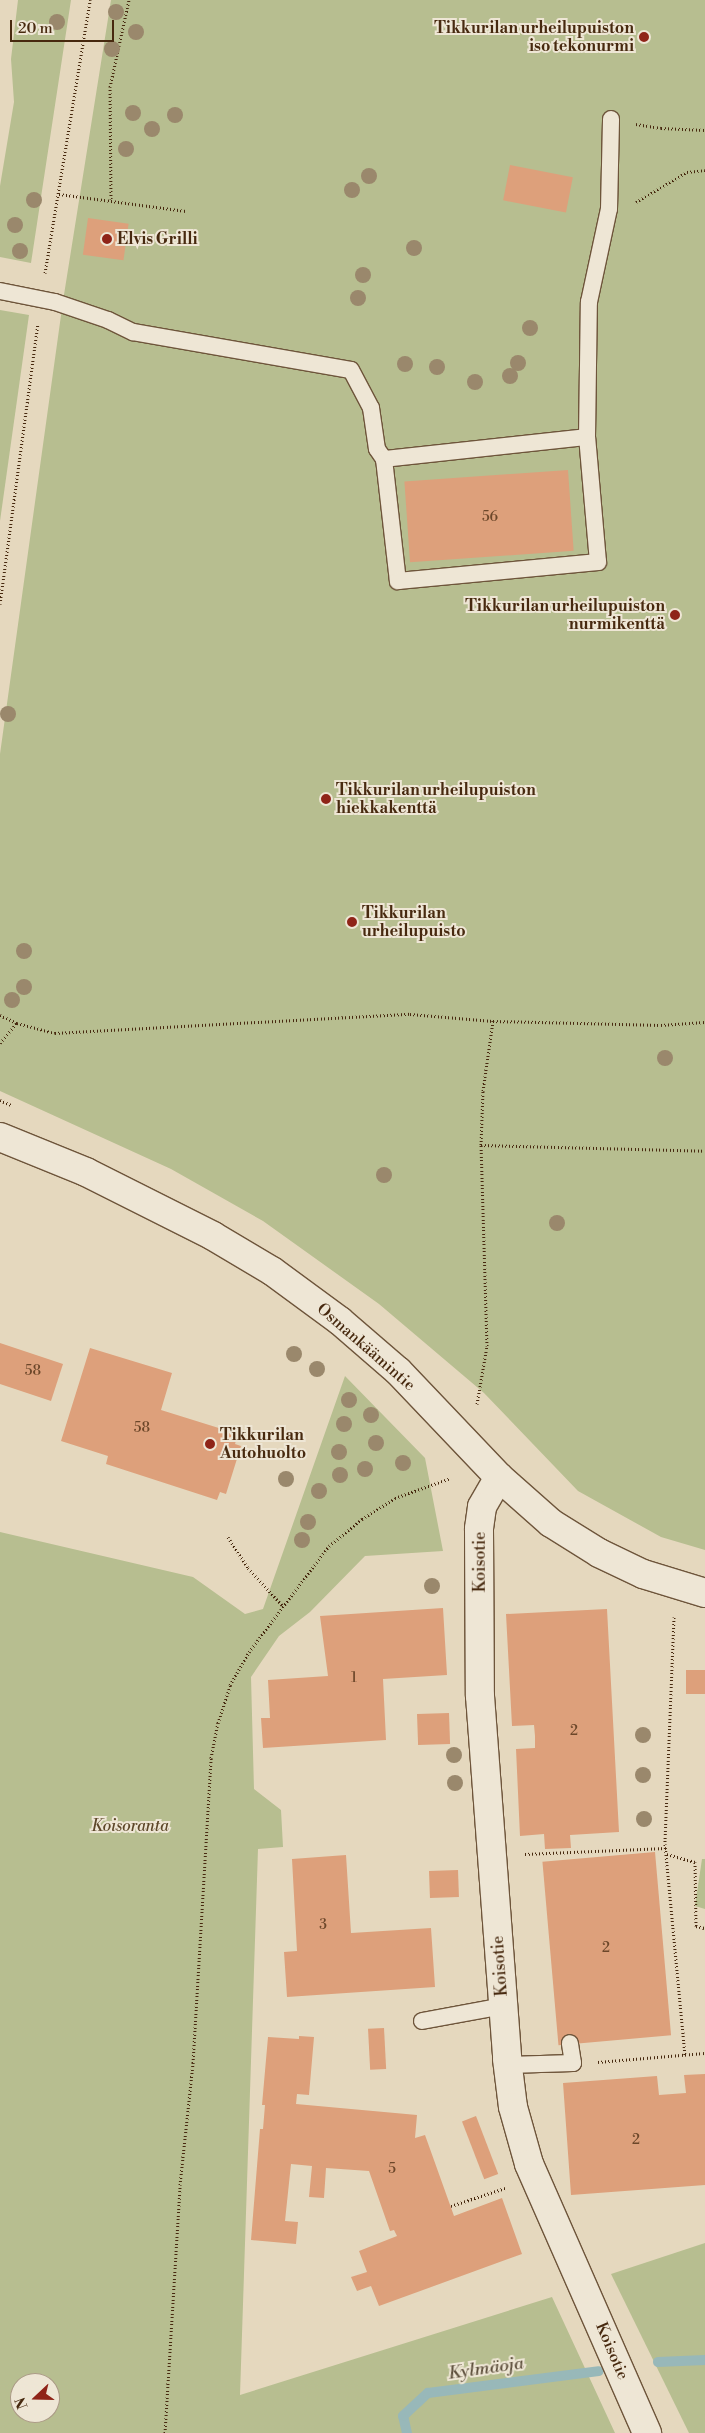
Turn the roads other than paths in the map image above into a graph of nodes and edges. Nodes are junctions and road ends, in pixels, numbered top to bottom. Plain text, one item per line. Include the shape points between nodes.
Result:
1 (611, 119) road end
2 (0, 291) edge
3 (587, 437) junction
4 (384, 459) junction
5 (0, 1137) edge
6 (499, 1477) junction
7 (705, 1593) edge
8 (503, 2006) junction
9 (422, 2020) dead end
10 (570, 2043) dead end
11 (508, 2065) junction
12 (647, 2433) edge

1 - 3 lane via 607,219 589,302
2 - 4 lane via 55,302 133,332 351,370 371,408 377,449
3 - 4 lane
3 - 4 lane via 598,562 398,581
5 - 6 street, Osmankäämintie via 86,1172 213,1236 272,1271 340,1321 398,1371
6 - 7 street, Osmankäämintie via 551,1523 599,1553 643,1574
6 - 8 street, Koisotie via 482,1507 479,1529 480,1696
8 - 9 lane
8 - 11 street, Koisotie
10 - 11 lane via 573,2063
11 - 12 street, Koisotie via 513,2108 529,2164

